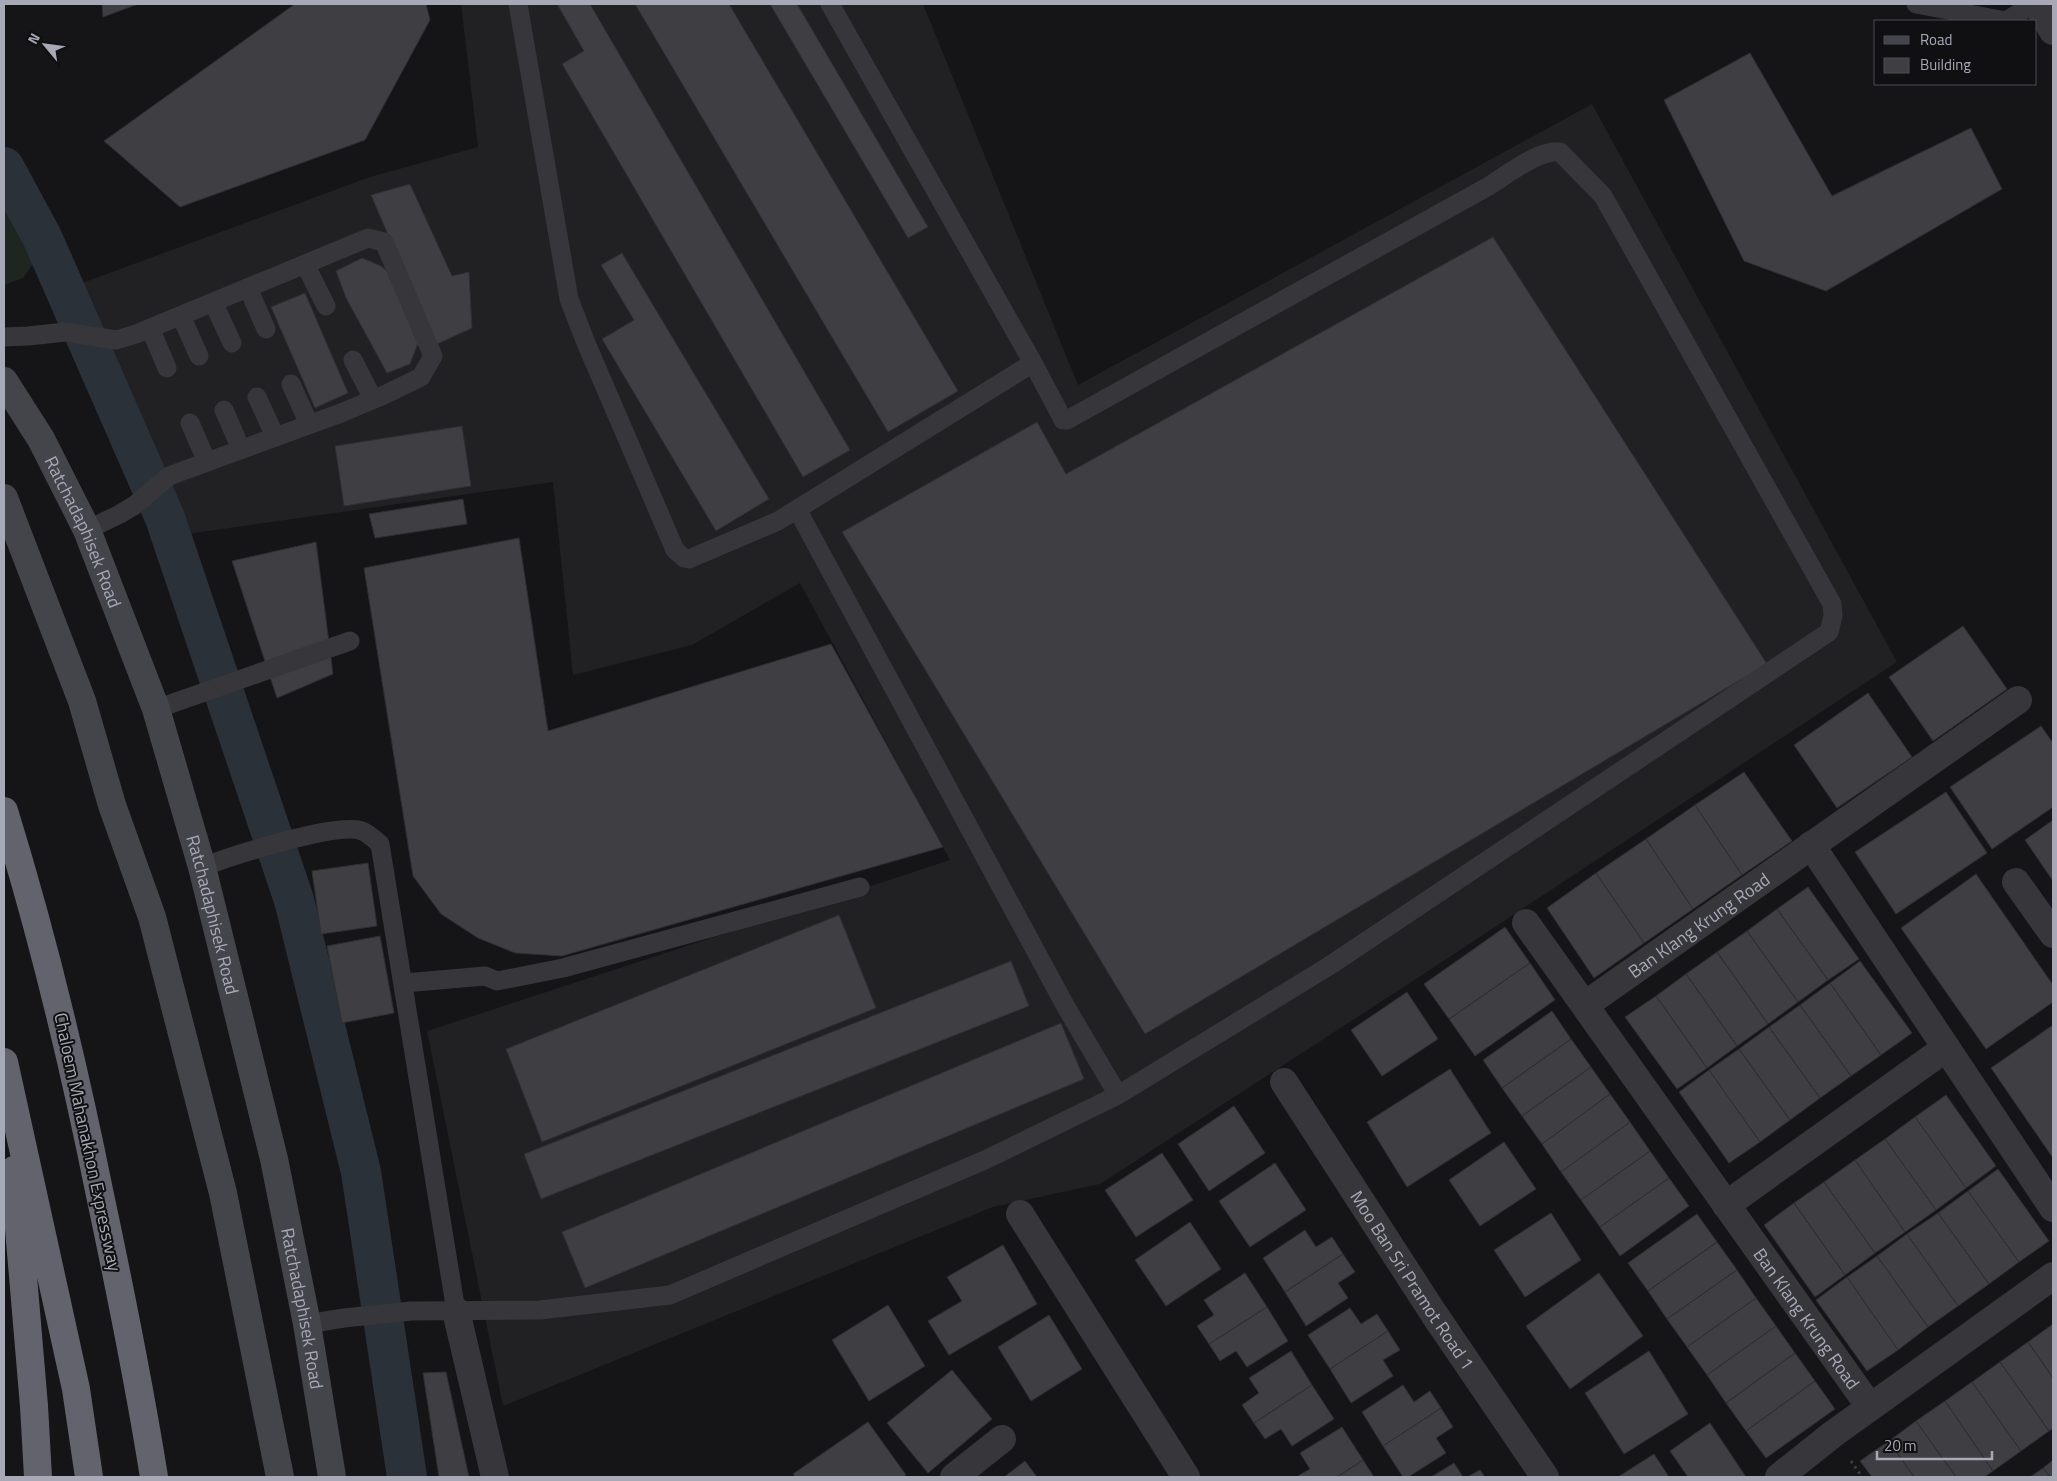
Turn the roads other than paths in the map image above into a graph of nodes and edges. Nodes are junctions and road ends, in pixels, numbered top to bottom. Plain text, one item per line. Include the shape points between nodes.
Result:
1 (518, 4) edge
2 (830, 4) edge
3 (1916, 4) edge
4 (2032, 4) edge
5 (2037, 4) edge
6 (2001, 20) edge
7 (2008, 20) edge
8 (2053, 31) edge
9 (305, 264) junction
10 (248, 288) junction
11 (213, 302) junction
12 (326, 306) dead end
13 (181, 316) junction
14 (150, 328) junction
15 (266, 329) dead end
16 (4, 337) edge
17 (232, 342) dead end
18 (199, 356) dead end
19 (353, 360) dead end
20 (1033, 363) junction
21 (167, 368) dead end
22 (4, 381) edge
23 (291, 384) dead end
24 (257, 397) dead end
25 (373, 399) junction
26 (224, 410) dead end
27 (190, 423) dead end
28 (309, 424) junction
29 (275, 436) junction
30 (242, 449) junction
31 (207, 462) junction
32 (4, 498) edge
33 (797, 509) junction
34 (87, 530) junction
35 (350, 641) dead end
36 (2018, 700) dead end
37 (156, 709) junction
38 (4, 811) edge
39 (1811, 845) junction
40 (202, 868) junction
41 (2016, 882) dead end
42 (860, 886) dead end
43 (1526, 923) dead end
44 (2053, 934) edge
45 (404, 983) junction
46 (1584, 1005) junction
47 (1946, 1048) junction
48 (5, 1065) edge
49 (1284, 1082) dead end
50 (1118, 1096) junction
51 (1726, 1205) junction
52 (2053, 1208) edge
53 (1020, 1214) dead end
54 (2053, 1276) edge
55 (456, 1311) junction
56 (307, 1324) junction
57 (1870, 1406) junction
58 (1002, 1439) dead end
59 (38, 1477) edge
60 (89, 1477) edge
61 (154, 1477) edge
62 (280, 1477) edge
63 (332, 1477) edge
64 (495, 1477) edge
65 (954, 1477) edge
66 (1186, 1477) edge
67 (1545, 1477) edge
68 (1779, 1477) edge

1 - 33 lane via 569,299 675,550 689,559 778,521
2 - 20 lane
3 - 6 lane
4 - 7 lane
5 - 8 street
9 - 10 lane
9 - 12 lane
9 - 25 lane via 368,238 384,242 433,356 421,377
10 - 11 lane
10 - 15 lane
11 - 13 lane
11 - 17 lane
13 - 14 lane
13 - 18 lane
14 - 16 lane via 116,340 66,332
14 - 21 lane
19 - 25 lane
20 - 33 lane
20 - 50 lane via 1063,420 1067,420 1542,154 1560,152 1603,196 1832,604 1829,632 1329,966
22 - 34 main road, Ratchadaphisek Road via 41,439
23 - 28 lane
24 - 29 lane
25 - 28 lane
26 - 30 lane
27 - 31 lane
28 - 29 lane
29 - 30 lane
30 - 31 lane
31 - 34 lane via 169,476 135,505
32 - 62 main road via 82,701 112,805 152,917 223,1193
33 - 50 lane via 1061,999
34 - 37 main road, Ratchadaphisek Road
35 - 37 lane
36 - 39 street, Ban Klang Krung Road
37 - 40 main road, Ratchadaphisek Road
38 - 61 highway, Chaloem Mahanakhon Expressway via 51,979 85,1122 139,1385
39 - 46 street, Ban Klang Krung Road
39 - 47 street
40 - 45 lane via 243,852 335,830 361,830 380,844
40 - 56 main road, Ratchadaphisek Road via 274,1159
41 - 44 street
42 - 45 lane via 554,970 497,981 485,976
43 - 46 street, Ban Klang Krung Road
45 - 55 lane
46 - 51 street, Ban Klang Krung Road
47 - 51 street
47 - 52 street
48 - 59 highway
48 - 60 highway via 76,1389
49 - 67 street, Moo Ban Sri Pramot Road 1 via 1434,1314
50 - 55 lane via 986,1159 670,1296 540,1310
51 - 57 street, Ban Klang Krung Road
53 - 66 street
54 - 57 street, Ban Klang Krung Road
55 - 56 lane via 411,1311
55 - 64 street
56 - 63 main road, Ratchadaphisek Road
57 - 68 street, Ban Klang Krung Road
58 - 65 street

